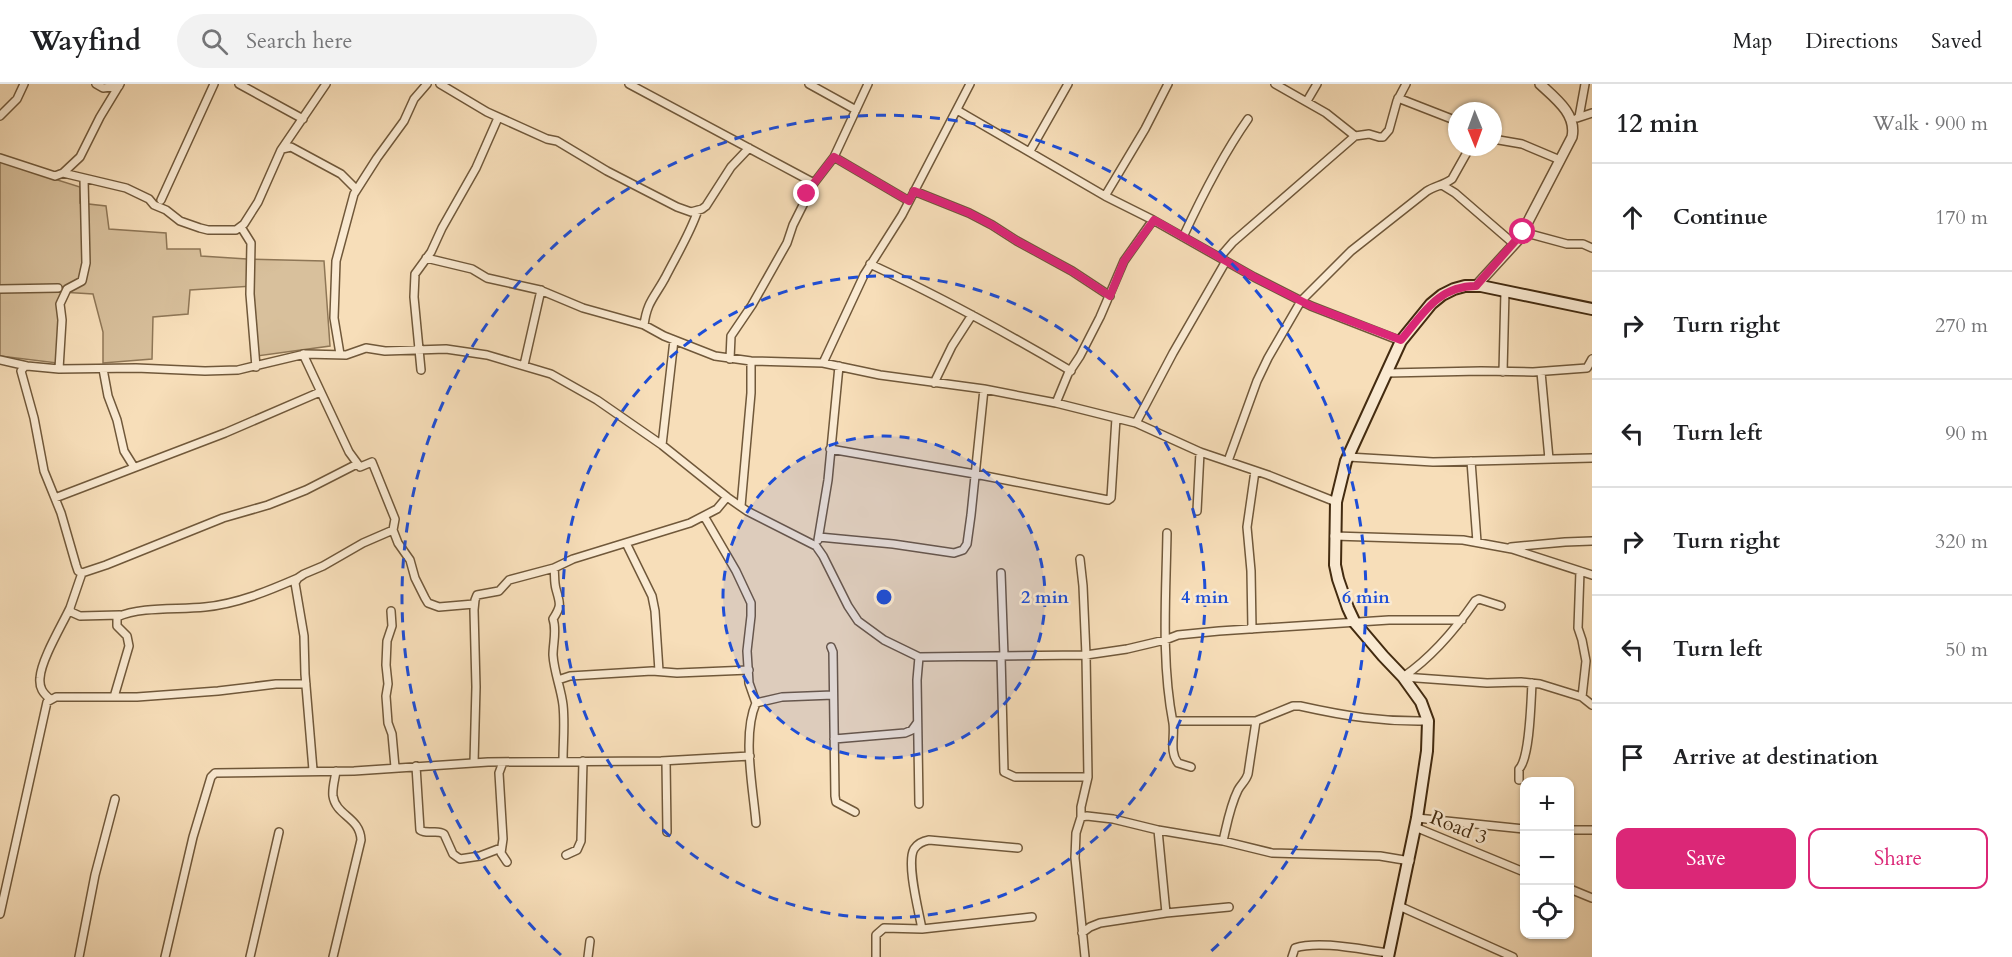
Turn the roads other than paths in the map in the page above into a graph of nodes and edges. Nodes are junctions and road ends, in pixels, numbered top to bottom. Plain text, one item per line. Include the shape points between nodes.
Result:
1 (24, 84) edge
2 (214, 84) edge
3 (239, 84) edge
4 (326, 84) edge
5 (427, 84) edge
6 (440, 84) edge
7 (629, 84) edge
8 (809, 84) edge
9 (868, 84) edge
10 (970, 84) edge
11 (1068, 84) edge
12 (1168, 84) edge
13 (1275, 84) edge
14 (1317, 84) edge
15 (1406, 84) edge
16 (1540, 84) edge
17 (1585, 84) edge
18 (119, 85) edge
19 (99, 86) edge
20 (639, 86) edge
21 (1398, 98) junction
22 (110, 100) junction
23 (1307, 101) junction
24 (856, 110) junction
25 (957, 110) junction
26 (1592, 113) edge
27 (0, 116) edge
28 (498, 118) junction
29 (1448, 118) edge
30 (303, 119) junction
31 (1248, 119) dead end
32 (1576, 119) junction
33 (1354, 136) junction
34 (290, 138) junction
35 (1502, 141) edge
36 (291, 147) junction
37 (749, 148) junction
38 (282, 149) junction
39 (1030, 151) junction
40 (1465, 156) edge
41 (834, 157) junction
42 (0, 158) edge
43 (1560, 160) junction
44 (61, 174) junction
45 (84, 179) junction
46 (814, 183) junction
47 (1442, 185) junction
48 (356, 189) junction
49 (914, 191) junction
50 (1105, 196) junction
51 (160, 200) junction
52 (150, 201) junction
53 (909, 201) junction
54 (166, 210) junction
55 (698, 210) junction
56 (1154, 220) junction
57 (241, 227) junction
58 (1523, 232) junction
59 (1183, 237) junction
60 (1514, 244) junction
61 (1592, 248) edge
62 (1220, 256) junction
63 (426, 258) junction
64 (1226, 261) junction
65 (870, 264) junction
66 (1476, 286) junction
67 (58, 288) dead end
68 (0, 289) edge
69 (541, 290) junction
70 (1505, 291) junction
71 (1110, 296) junction
72 (1301, 301) junction
73 (1592, 309) edge
74 (972, 315) junction
75 (644, 325) junction
76 (674, 340) junction
77 (1401, 340) junction
78 (419, 351) junction
79 (303, 354) junction
80 (340, 354) junction
81 (730, 359) junction
82 (1592, 359) edge
83 (0, 360) edge
84 (751, 361) junction
85 (823, 363) junction
86 (524, 364) junction
87 (25, 366) junction
88 (256, 366) junction
89 (838, 366) junction
90 (59, 369) junction
91 (103, 369) junction
92 (421, 370) dead end
93 (1071, 371) junction
94 (1503, 372) junction
95 (1541, 372) junction
96 (1387, 373) junction
97 (934, 383) junction
98 (984, 389) junction
99 (320, 392) junction
100 (1056, 403) junction
101 (1116, 418) junction
102 (1136, 423) junction
103 (662, 446) junction
104 (830, 449) junction
105 (1200, 452) junction
106 (1348, 457) junction
107 (1592, 458) edge
108 (1549, 459) junction
109 (1228, 461) junction
110 (1471, 461) junction
111 (357, 464) junction
112 (134, 467) junction
113 (1255, 471) junction
114 (975, 474) junction
115 (727, 497) junction
116 (55, 498) junction
117 (1336, 502) junction
118 (741, 506) junction
119 (1197, 511) dead end
120 (705, 516) junction
121 (393, 530) junction
122 (1167, 533) dead end
123 (1334, 536) junction
124 (819, 537) junction
125 (1592, 541) edge
126 (1477, 542) junction
127 (626, 543) junction
128 (816, 546) junction
129 (1507, 548) junction
130 (1080, 559) dead end
131 (554, 568) junction
132 (1580, 571) junction
133 (82, 573) junction
134 (1001, 573) dead end
135 (1592, 575) edge
136 (298, 578) junction
137 (472, 606) junction
138 (1501, 606) dead end
139 (70, 608) junction
140 (391, 611) dead end
141 (120, 615) junction
142 (1462, 620) junction
143 (1355, 623) junction
144 (1252, 629) junction
145 (1165, 640) junction
146 (831, 647) dead end
147 (1086, 655) junction
148 (1002, 656) junction
149 (919, 657) junction
150 (749, 670) junction
151 (659, 671) junction
152 (1403, 677) junction
153 (558, 680) junction
154 (1532, 683) junction
155 (306, 684) junction
156 (832, 695) junction
157 (114, 697) junction
158 (1582, 698) junction
159 (50, 699) junction
160 (756, 703) junction
161 (1592, 705) edge
162 (1173, 721) junction
163 (1256, 721) junction
164 (1428, 721) junction
165 (917, 723) junction
166 (834, 739) junction
167 (750, 756) junction
168 (563, 761) junction
169 (583, 761) junction
170 (666, 761) junction
171 (503, 762) junction
172 (474, 763) junction
173 (416, 766) junction
174 (394, 767) junction
175 (1191, 767) dead end
176 (313, 770) junction
177 (336, 771) junction
178 (1088, 777) junction
179 (1519, 780) dead end
180 (115, 800) dead end
181 (919, 804) dead end
182 (855, 812) dead end
183 (1081, 817) junction
184 (756, 823) dead end
185 (1416, 823) junction
186 (1520, 829) edge
187 (1158, 830) junction
188 (1574, 830) edge
189 (1592, 830) edge
190 (279, 832) dead end
191 (667, 832) dead end
192 (1223, 841) junction
193 (501, 848) junction
194 (1018, 848) dead end
195 (566, 855) dead end
196 (1410, 861) junction
197 (507, 862) dead end
198 (1520, 870) edge
199 (1574, 891) edge
200 (2, 895) edge
201 (1592, 898) edge
202 (1399, 906) junction
203 (1229, 907) dead end
204 (1166, 913) junction
205 (0, 914) edge
206 (1032, 917) dead end
207 (922, 929) junction
208 (1082, 933) junction
209 (590, 941) dead end
210 (1389, 955) edge
211 (79, 957) edge
212 (165, 957) edge
213 (250, 957) edge
214 (333, 957) edge
215 (588, 957) edge
216 (876, 957) edge
217 (1085, 957) edge
218 (1292, 957) edge
219 (1513, 957) edge

1 - 27 street via 17,99
2 - 51 street
3 - 30 street
4 - 30 street
5 - 48 street
6 - 28 street
7 - 20 street
8 - 24 street
9 - 24 street
10 - 25 street
11 - 39 street
12 - 50 street
13 - 23 street
14 - 23 street
15 - 21 street
16 - 32 street
17 - 32 street
18 - 19 street
18 - 22 street
19 - 22 street
20 - 37 street
21 - 29 street
21 - 33 street via 1389,130 1383,137
22 - 44 street via 80,157
23 - 33 street
24 - 41 street
25 - 39 street
25 - 49 street
26 - 32 street
28 - 55 street via 557,141 676,207
28 - 63 street via 476,168
30 - 34 street
31 - 59 street via 1206,189
32 - 43 street
33 - 62 street
34 - 36 street
34 - 38 street
35 - 43 street via 1522,144
36 - 38 street
36 - 48 street via 341,174
37 - 46 street
37 - 55 street via 731,167 706,206
38 - 57 street via 258,202
39 - 50 street
40 - 47 street via 1452,179
41 - 46 street
41 - 53 street
42 - 44 street via 51,174 55,180
43 - 58 street
44 - 45 street
45 - 52 street via 126,188
45 - 90 street via 86,263 82,281 67,289 60,304
46 - 81 street via 787,243 731,336
47 - 60 street
47 - 72 street via 1427,191 1351,251
48 - 80 street via 336,261 334,318
49 - 53 street
49 - 71 street via 992,225
50 - 56 street
51 - 52 street
51 - 54 street
52 - 54 street
53 - 65 street
54 - 57 street via 180,221 208,230
55 - 75 street via 647,307
56 - 59 street
56 - 71 street via 1124,261
57 - 88 street via 251,243 250,294
58 - 60 street
58 - 61 street
59 - 62 street
60 - 66 street
62 - 64 street
63 - 69 street
63 - 78 street via 415,274 414,284
64 - 72 street
64 - 102 street
65 - 74 street
65 - 85 street
66 - 70 main road
66 - 77 main road via 1442,295
67 - 68 street
69 - 75 street via 583,308
69 - 86 street
70 - 73 main road
70 - 94 street
71 - 93 street
72 - 77 street
72 - 109 street via 1257,381
74 - 93 street
74 - 97 street
75 - 76 street
76 - 81 street via 700,352
76 - 103 street
77 - 96 main road
78 - 80 street via 366,348
78 - 86 street via 463,350
78 - 92 street
79 - 80 street
79 - 88 street
79 - 99 street
81 - 84 street
82 - 95 street via 1584,369
83 - 87 street
84 - 85 street
84 - 118 street
85 - 89 street
86 - 103 street via 597,400
87 - 90 street
87 - 116 street via 21,371 44,471
88 - 91 street via 216,371
89 - 97 street
89 - 104 street
90 - 91 street
91 - 112 street via 124,451
93 - 100 street
94 - 95 street
94 - 96 street
95 - 108 street
96 - 106 main road
97 - 98 street
98 - 100 street
98 - 114 street
99 - 111 street
99 - 112 street
100 - 101 street
101 - 102 street
101 - 114 street via 1114,484 1108,500
102 - 105 street
103 - 115 street
104 - 114 street
104 - 124 street
105 - 109 street
105 - 119 street
106 - 110 street
106 - 117 main road
107 - 108 street
108 - 110 street
109 - 113 street
110 - 126 street
111 - 121 street via 360,467 372,462 395,519
111 - 133 street via 306,490
112 - 116 street
113 - 117 street
113 - 144 street via 1247,527
114 - 124 street via 967,544 954,554
115 - 118 street
115 - 120 street
116 - 133 street
117 - 123 main road
118 - 128 street
120 - 127 street
120 - 150 street via 751,603
121 - 136 street
121 - 137 street via 428,603 440,607
122 - 145 street
123 - 126 street
123 - 143 main road via 1338,579
124 - 128 street
125 - 129 street
126 - 129 street
127 - 131 street
127 - 151 street via 652,596
128 - 149 street via 858,621 884,640
129 - 132 street
130 - 147 street
131 - 137 street via 509,580 499,591 477,595
131 - 153 street via 560,603 553,618
132 - 135 street
132 - 158 street via 1578,628 1586,661
133 - 139 street
134 - 148 street
136 - 141 street via 242,600
136 - 155 street
137 - 172 street
138 - 142 street via 1479,599
139 - 141 street via 80,616
139 - 159 street via 40,678 42,692
140 - 174 street via 386,696
141 - 157 street via 117,626 127,636 129,646
142 - 143 street
142 - 152 street
143 - 144 street
143 - 152 main road
144 - 145 street via 1178,635
145 - 147 street
145 - 162 street
146 - 156 street
147 - 148 street
147 - 178 street
148 - 149 street
148 - 178 street via 1004,772 1015,777
149 - 165 street
150 - 151 street
150 - 160 street
151 - 153 street
152 - 154 street via 1487,684
152 - 164 main road via 1421,702
153 - 168 street via 565,734
154 - 158 street
154 - 179 street
155 - 157 street
155 - 176 street
156 - 160 street via 782,697
156 - 166 street
157 - 159 street
158 - 161 street
159 - 200 street
160 - 167 street via 750,717
162 - 163 street
162 - 175 street via 1175,759
163 - 164 street via 1300,706 1372,719
163 - 192 street via 1248,774 1232,807
164 - 185 main road
165 - 166 street via 905,733
165 - 181 street
166 - 182 street via 834,796 836,802
167 - 170 street
167 - 184 street
168 - 169 street
168 - 171 street
169 - 170 street
169 - 195 street via 580,841 577,850
170 - 191 street
171 - 172 street
171 - 193 street via 499,773
172 - 173 street
173 - 174 street
173 - 193 street via 420,830 444,834 459,859
174 - 177 street
176 - 177 street
176 - 212 street via 220,772 211,777
177 - 214 street via 334,798 339,809 357,825 361,840
178 - 183 street
180 - 211 street
183 - 187 street via 1113,819
183 - 208 street via 1075,858
185 - 186 street
185 - 196 main road
185 - 198 street, Road 3
187 - 192 street
187 - 204 street
188 - 189 street
190 - 213 street
192 - 196 street via 1278,854 1380,856
193 - 197 street
194 - 207 street via 922,842 913,850 912,860
196 - 202 main road
199 - 201 street
200 - 205 street
202 - 210 main road
202 - 219 street
203 - 204 street
204 - 208 street via 1100,923
206 - 207 street
207 - 216 street via 884,928 876,935
208 - 217 street
209 - 215 street
210 - 218 street via 1303,945 1295,948

